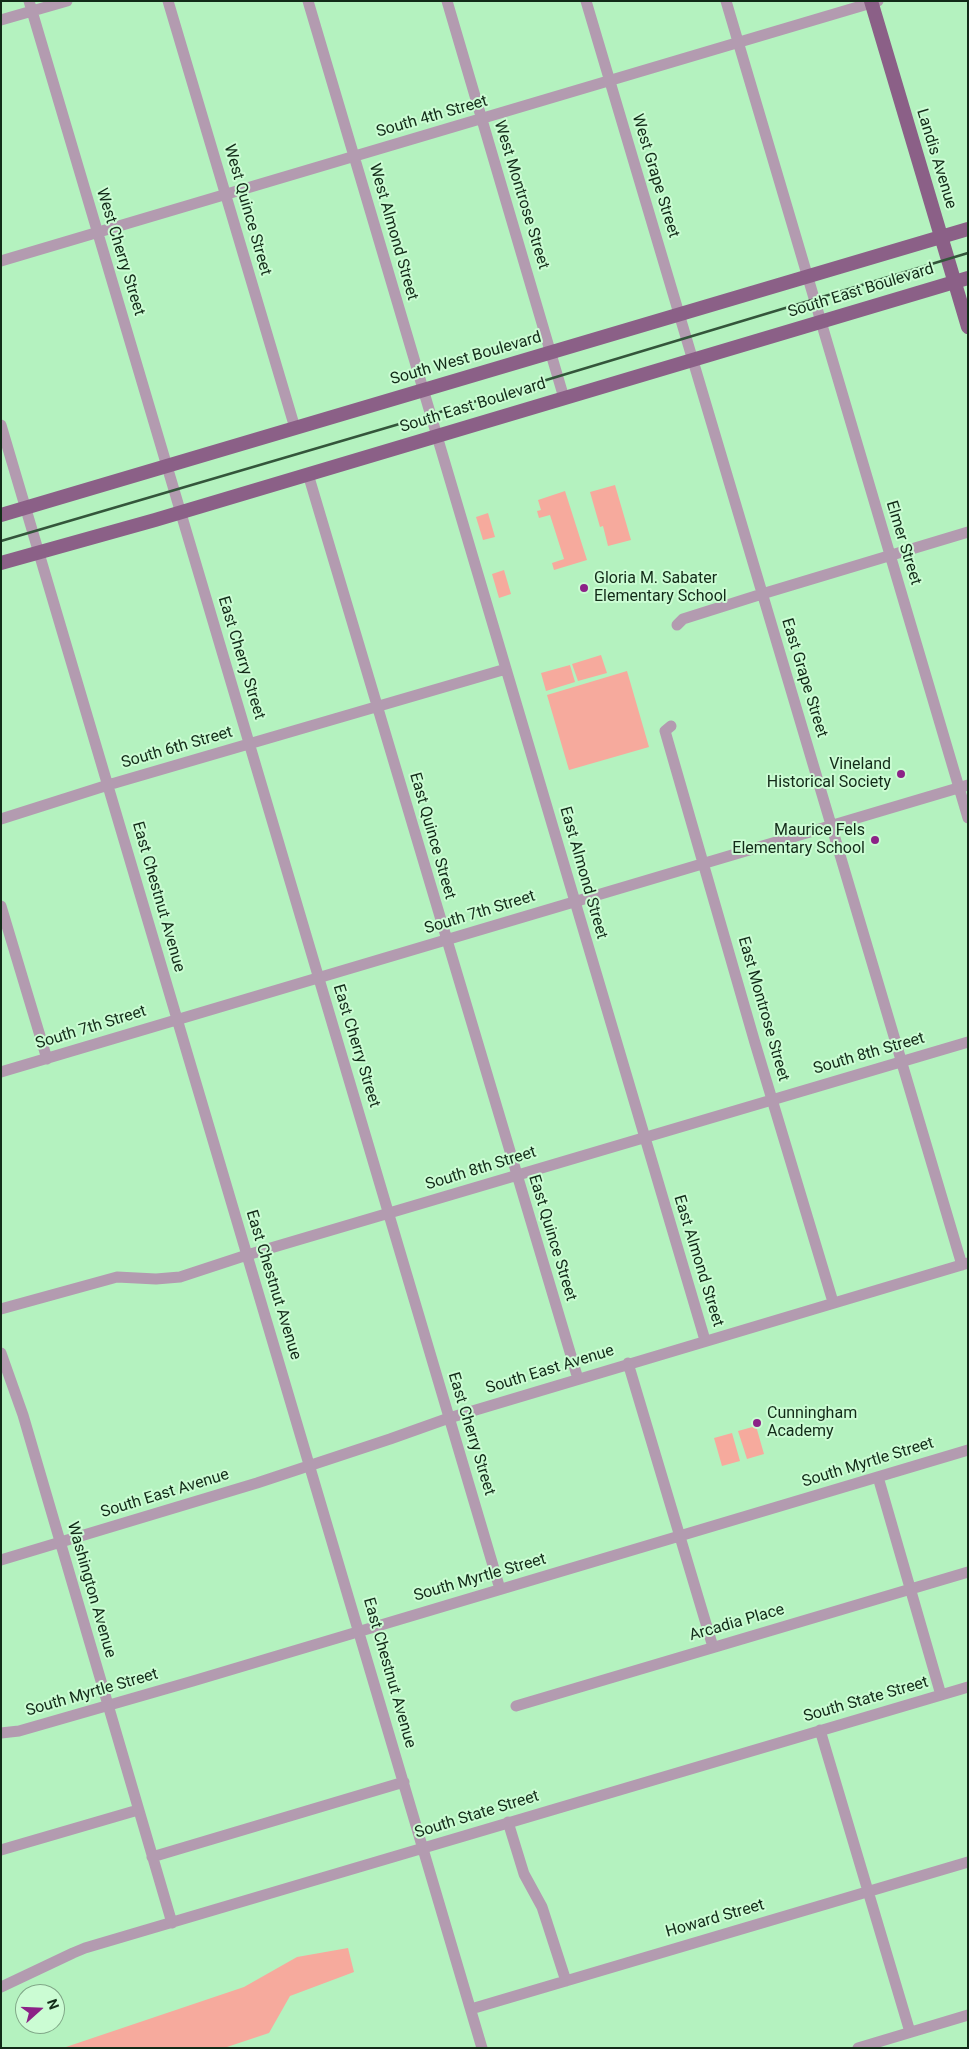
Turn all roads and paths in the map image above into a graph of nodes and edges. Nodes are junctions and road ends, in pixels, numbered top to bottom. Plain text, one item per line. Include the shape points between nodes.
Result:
1 (67, 1) edge
2 (168, 1) edge
3 (308, 1) edge
4 (447, 1) edge
5 (586, 1) edge
6 (726, 1) edge
7 (873, 2) edge
8 (31, 6) edge
9 (1, 20) edge
10 (738, 43) junction
11 (609, 81) junction
12 (482, 119) junction
13 (354, 157) junction
14 (226, 195) junction
15 (968, 229) edge
16 (97, 233) junction
17 (941, 237) junction
18 (1, 261) edge
19 (807, 278) junction
20 (961, 280) edge
21 (680, 316) junction
22 (820, 322) junction
23 (968, 328) edge
24 (551, 353) junction
25 (693, 359) junction
26 (423, 390) junction
27 (564, 398) junction
28 (430, 415) joint
29 (1, 425) edge
30 (295, 428) junction
31 (436, 435) junction
32 (167, 466) junction
33 (308, 474) junction
34 (26, 508) junction
35 (181, 512) junction
36 (1, 516) edge
37 (968, 532) edge
38 (39, 552) junction
39 (890, 556) junction
40 (1, 563) edge
41 (762, 594) junction
42 (677, 625) dead end
43 (506, 669) junction
44 (378, 707) junction
45 (670, 726) dead end
46 (250, 744) junction
47 (108, 785) junction
48 (963, 787) edge
49 (968, 818) edge
50 (1, 819) edge
51 (831, 826) junction
52 (703, 864) junction
53 (575, 902) junction
54 (1, 906) edge
55 (446, 940) junction
56 (318, 978) junction
57 (177, 1019) junction
58 (968, 1042) edge
59 (47, 1058) junction
60 (900, 1062) junction
61 (1, 1072) edge
62 (772, 1099) junction
63 (645, 1137) junction
64 (516, 1175) junction
65 (388, 1214) junction
66 (247, 1255) junction
67 (965, 1264) edge
68 (833, 1302) junction
69 (1, 1309) edge
70 (705, 1340) junction
71 (1, 1353) edge
72 (628, 1363) junction
73 (578, 1379) junction
74 (449, 1418) junction
75 (968, 1450) edge
76 (310, 1465) junction
77 (878, 1477) junction
78 (680, 1536) junction
79 (60, 1543) junction
80 (1, 1560) edge
81 (968, 1572) edge
82 (500, 1589) junction
83 (910, 1589) junction
84 (359, 1631) junction
85 (713, 1647) junction
86 (968, 1687) edge
87 (941, 1695) junction
88 (107, 1706) junction
89 (516, 1706) dead end
90 (820, 1730) junction
91 (1, 1733) edge
92 (404, 1782) junction
93 (138, 1810) junction
94 (508, 1822) junction
95 (423, 1848) junction
96 (1, 1850) edge
97 (152, 1857) junction
98 (968, 1862) edge
99 (868, 1891) junction
100 (172, 1923) junction
101 (566, 1981) junction
102 (1, 1987) edge
103 (471, 2009) junction
104 (968, 2015) edge
105 (910, 2032) junction
106 (891, 2043) edge
107 (482, 2048) edge
108 (858, 2048) edge

1 - 8 street
2 - 14 street, West Quince Street
3 - 13 street, West Almond Street
4 - 12 street, West Montrose Street
5 - 11 street, West Grape Street
6 - 10 street, Elmer Street
7 - 10 street, South 4th Street
7 - 17 main road, Landis Avenue
8 - 9 street
8 - 16 street, West Cherry Street
10 - 11 street, South 4th Street
10 - 19 street, Elmer Street
11 - 12 street, South 4th Street
11 - 21 street, West Grape Street
12 - 13 street, South 4th Street
12 - 24 street, West Montrose Street
13 - 14 street, South 4th Street
13 - 26 street, West Almond Street
14 - 16 street, South 4th Street
14 - 30 street, West Quince Street
15 - 17 main road, South West Boulevard
16 - 18 street, South 4th Street
16 - 32 street, West Cherry Street
17 - 19 main road, South West Boulevard
17 - 20 main road, Landis Avenue
19 - 21 main road, South West Boulevard
19 - 22 street, Elmer Street
20 - 22 main road, South East Boulevard
20 - 23 main road, Landis Avenue
21 - 24 main road, South West Boulevard
21 - 25 street, West Grape Street
22 - 25 main road, South East Boulevard
22 - 39 street, Elmer Street
24 - 26 main road, South West Boulevard
24 - 27 street, West Montrose Street
25 - 27 main road, South East Boulevard
25 - 41 street, East Grape Street
26 - 28 street, West Almond Street
26 - 30 main road, South West Boulevard
27 - 31 main road, South East Boulevard
28 - 31 street, East Almond Street
29 - 34 street, East Chestnut Avenue
30 - 32 main road, South West Boulevard
31 - 33 main road, South East Boulevard
31 - 43 street, East Almond Street
32 - 34 main road, South West Boulevard
32 - 35 street, West Cherry Street
33 - 35 main road, South East Boulevard
33 - 44 street, East Quince Street
34 - 36 main road, South West Boulevard
34 - 38 street, East Chestnut Avenue
35 - 38 main road, South East Boulevard
35 - 46 street, East Cherry Street
37 - 39 street
38 - 40 main road, South East Boulevard
38 - 47 street, East Chestnut Avenue
39 - 41 street
39 - 48 street, Elmer Street
41 - 42 street via 683,619
41 - 51 street, East Grape Street
43 - 44 street, South 6th Street
43 - 53 street, East Almond Street
44 - 46 street, South 6th Street
44 - 55 street, East Quince Street
45 - 52 street, East Montrose Street via 666,732
46 - 47 street, South 6th Street
46 - 56 street, East Cherry Street
47 - 50 street, South 6th Street
47 - 57 street, East Chestnut Avenue
48 - 49 street, Elmer Street
48 - 51 street, South 7th Street
51 - 52 street, South 7th Street
51 - 60 street, East Grape Street
52 - 53 street, South 7th Street
52 - 62 street, East Montrose Street
53 - 55 street, South 7th Street
53 - 63 street, East Almond Street
54 - 59 street
55 - 56 street, South 7th Street
55 - 64 street, East Quince Street
56 - 57 street, South 7th Street
56 - 65 street, East Cherry Street
57 - 59 street, South 7th Street
57 - 66 street, East Chestnut Avenue
58 - 60 street, South 8th Street
59 - 61 street, South 7th Street
60 - 62 street, South 8th Street
60 - 67 street, East Grape Street
62 - 63 street, South 8th Street
62 - 68 street, East Montrose Street
63 - 64 street, South 8th Street
63 - 70 street, East Almond Street
64 - 65 street, South 8th Street
64 - 73 street, East Quince Street
65 - 66 street, South 8th Street
65 - 74 street, East Cherry Street
66 - 69 street, South 8th Street via 180,1277 117,1277
66 - 76 street, East Chestnut Avenue
67 - 68 street, South East Avenue
68 - 70 street, South East Avenue
70 - 72 street, South East Avenue
71 - 79 street, Washington Avenue via 23,1415
72 - 73 street, South East Avenue
72 - 78 street
73 - 74 street, South East Avenue
74 - 76 street, South East Avenue
74 - 82 street, East Cherry Street
75 - 77 street, South Myrtle Street
76 - 79 street, South East Avenue
76 - 84 street, East Chestnut Avenue
77 - 78 street, South Myrtle Street
77 - 83 street
78 - 82 street, South Myrtle Street
78 - 85 street
79 - 80 street, South East Avenue
79 - 88 street, Washington Avenue
81 - 83 street, Arcadia Place
82 - 84 street, South Myrtle Street
83 - 85 street, Arcadia Place
83 - 87 street
84 - 88 street, South Myrtle Street
84 - 92 street, East Chestnut Avenue
85 - 89 street, Arcadia Place
86 - 87 street, South State Street
87 - 90 street, South State Street
88 - 91 street, South Myrtle Street via 19,1731
88 - 93 street, Washington Avenue
90 - 94 street, South State Street
90 - 99 street
92 - 95 street, East Chestnut Avenue
92 - 97 street
93 - 96 street
93 - 97 street, Washington Avenue
94 - 95 street, South State Street
94 - 101 street via 524,1874 542,1906
95 - 100 street, South State Street
95 - 103 street, East Chestnut Avenue
97 - 100 street, Washington Avenue
98 - 99 street, Howard Street
99 - 101 street, Howard Street
99 - 105 street
100 - 102 street, South State Street via 72,1952
101 - 103 street, Howard Street
103 - 107 street, East Chestnut Avenue
104 - 105 street
105 - 106 street
106 - 108 street

